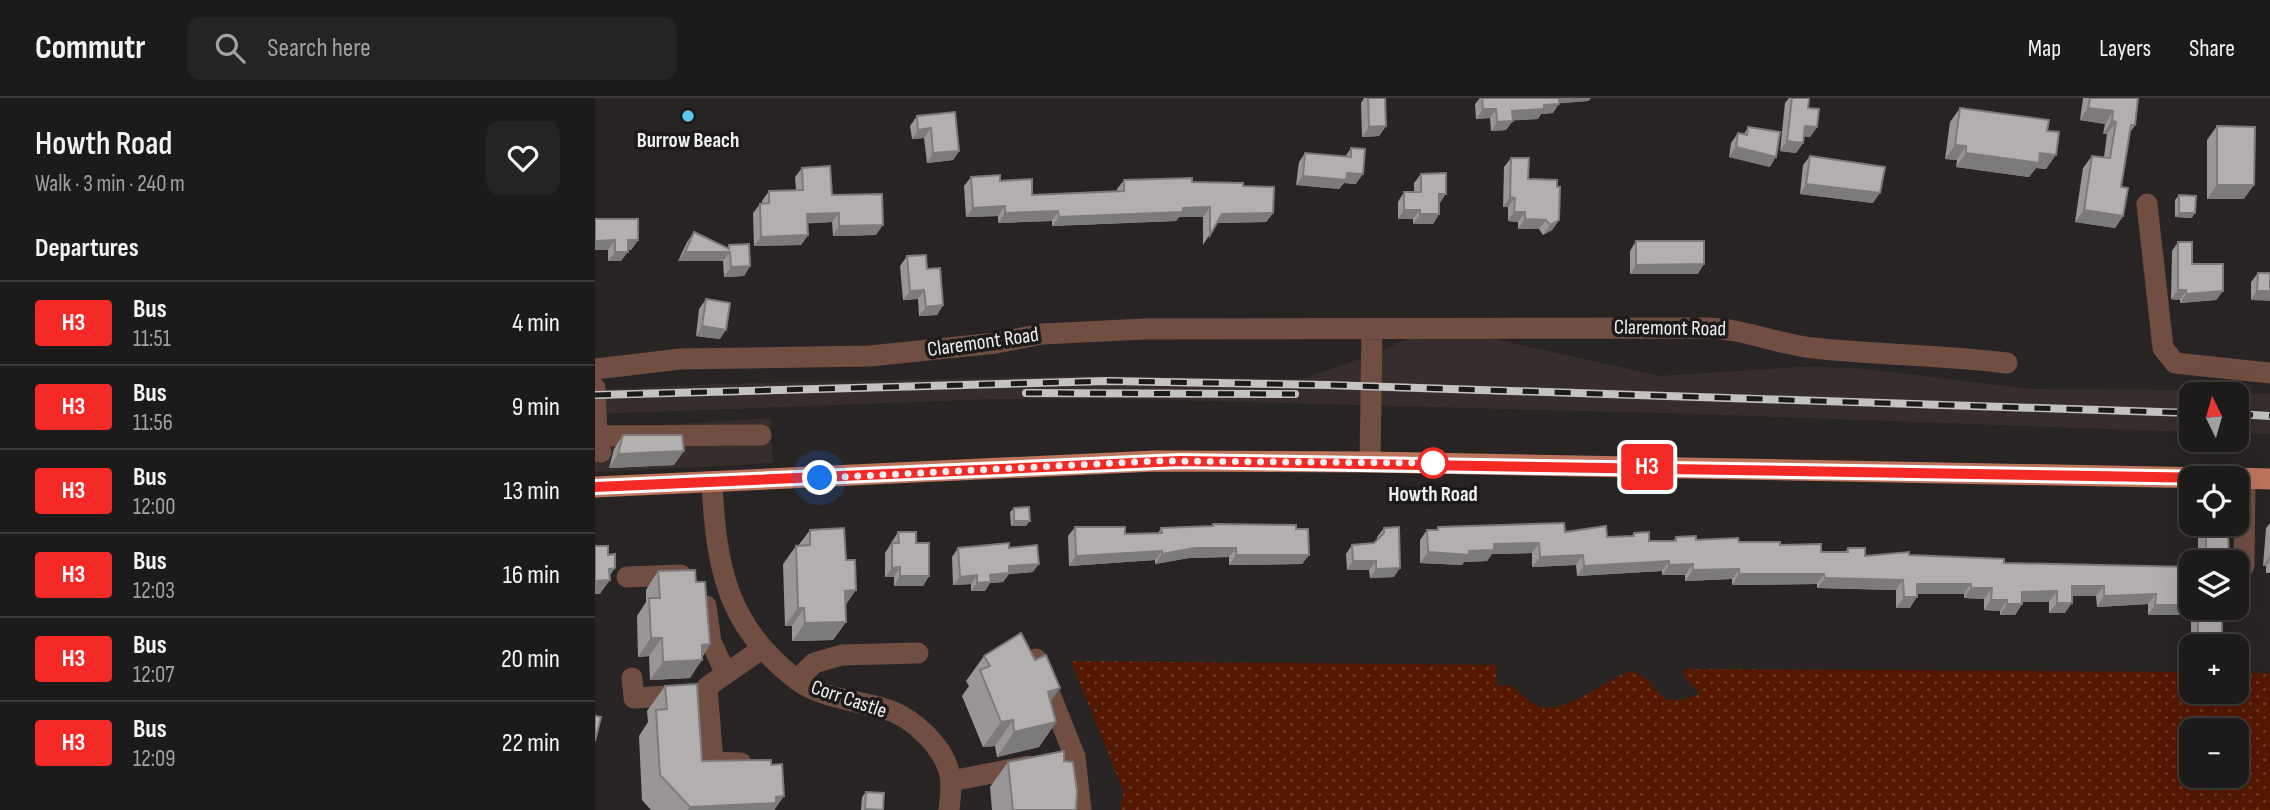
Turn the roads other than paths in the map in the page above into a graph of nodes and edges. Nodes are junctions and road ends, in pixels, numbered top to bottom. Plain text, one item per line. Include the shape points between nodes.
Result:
1 (2147, 204) dead end
2 (1372, 341) junction
3 (2007, 363) dead end
4 (595, 369) edge
5 (2270, 373) edge
6 (595, 387) edge
7 (761, 435) dead end
8 (597, 444) edge
9 (1370, 462) junction
10 (2179, 477) edge
11 (2249, 478) edge
12 (2270, 479) edge
13 (712, 482) junction
14 (595, 487) edge
15 (627, 577) dead end
16 (763, 648) junction
17 (918, 653) dead end
18 (1036, 659) edge
19 (726, 674) junction
20 (632, 678) dead end
21 (797, 680) junction
22 (706, 687) junction
23 (1075, 757) junction
24 (764, 764) edge
25 (951, 781) junction
26 (949, 810) edge
27 (1081, 810) edge

1 - 5 street via 2163,348 2175,363
2 - 3 street, Claremont Road via 1626,327 1737,329 1763,340 1812,348
2 - 4 street, Claremont Road via 1145,329 1055,333 870,356 680,359
2 - 9 street
6 - 8 street
7 - 8 street
9 - 10 main road
9 - 13 main road via 1155,461
11 - 12 main road
13 - 14 main road
13 - 16 street, Corr Castle via 723,581 754,640
15 - 19 street via 691,575 701,586 711,642
16 - 19 street
16 - 21 street, Corr Castle
17 - 21 street, Corr Castle via 842,655 814,663
18 - 23 street
19 - 22 street
20 - 22 street via 634,698 685,695
21 - 25 street, Corr Castle via 820,694 886,709 923,731 940,754
22 - 24 street via 713,762
23 - 25 street
23 - 27 street
25 - 26 street, Corr Castle

